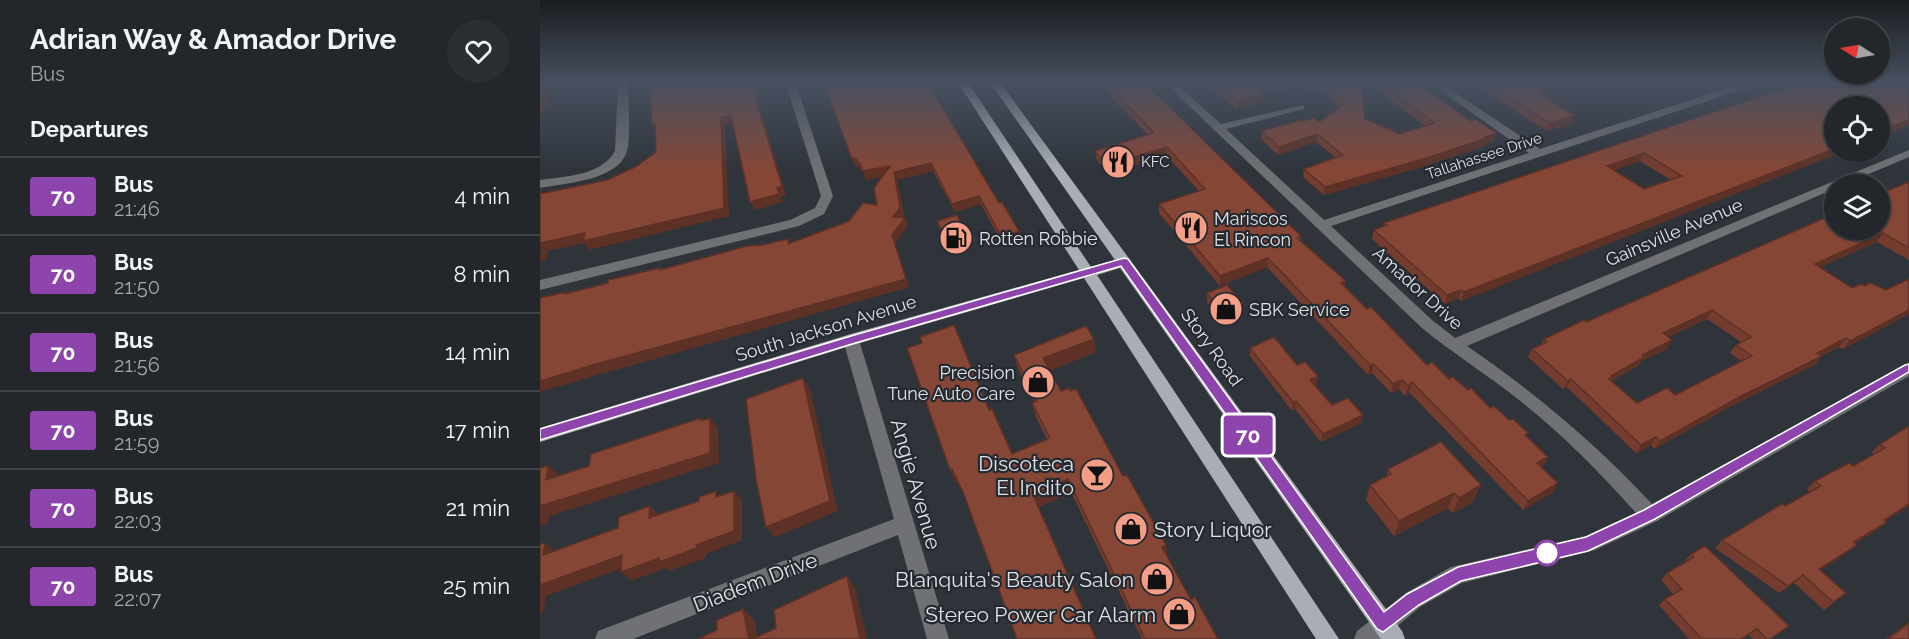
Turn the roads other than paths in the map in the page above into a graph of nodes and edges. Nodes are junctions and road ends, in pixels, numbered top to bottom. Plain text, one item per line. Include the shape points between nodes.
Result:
1 (622, 111) edge
2 (799, 111) edge
3 (981, 111) edge
4 (1015, 111) edge
5 (1200, 111) edge
6 (1285, 111) edge
7 (1476, 111) edge
8 (1669, 111) edge
9 (1219, 128) junction
10 (1909, 153) edge
11 (1539, 154) junction
12 (540, 184) edge
13 (1322, 225) junction
14 (1124, 262) junction
15 (1087, 273) junction
16 (540, 285) edge
17 (851, 340) junction
18 (1452, 346) junction
19 (1909, 369) edge
20 (540, 435) edge
21 (1650, 515) junction
22 (904, 524) junction
23 (1388, 631) edge
24 (606, 639) edge
25 (938, 639) edge
26 (1328, 639) edge
27 (1365, 639) edge

1 - 12 street via 621,151 614,164
2 - 16 street via 826,196 820,211 794,223
3 - 15 main road
4 - 14 main road, Story Road
5 - 9 street, Amador Drive
6 - 9 street
7 - 11 street
8 - 11 street, Tallahassee Drive
9 - 13 street, Amador Drive
10 - 18 street, Gainsville Avenue
11 - 13 street, Tallahassee Drive
13 - 18 street, Amador Drive
14 - 15 main road, South Jackson Avenue
14 - 23 main road, Story Road
15 - 17 main road, South Jackson Avenue
15 - 26 main road
17 - 20 main road, South Jackson Avenue
17 - 22 street, Angie Avenue
18 - 21 street, Amador Drive via 1526,396
19 - 21 street
21 - 23 street via 1588,544 1458,574 1413,600
22 - 24 street, Diadem Drive
22 - 25 street, Angie Avenue
23 - 27 street

